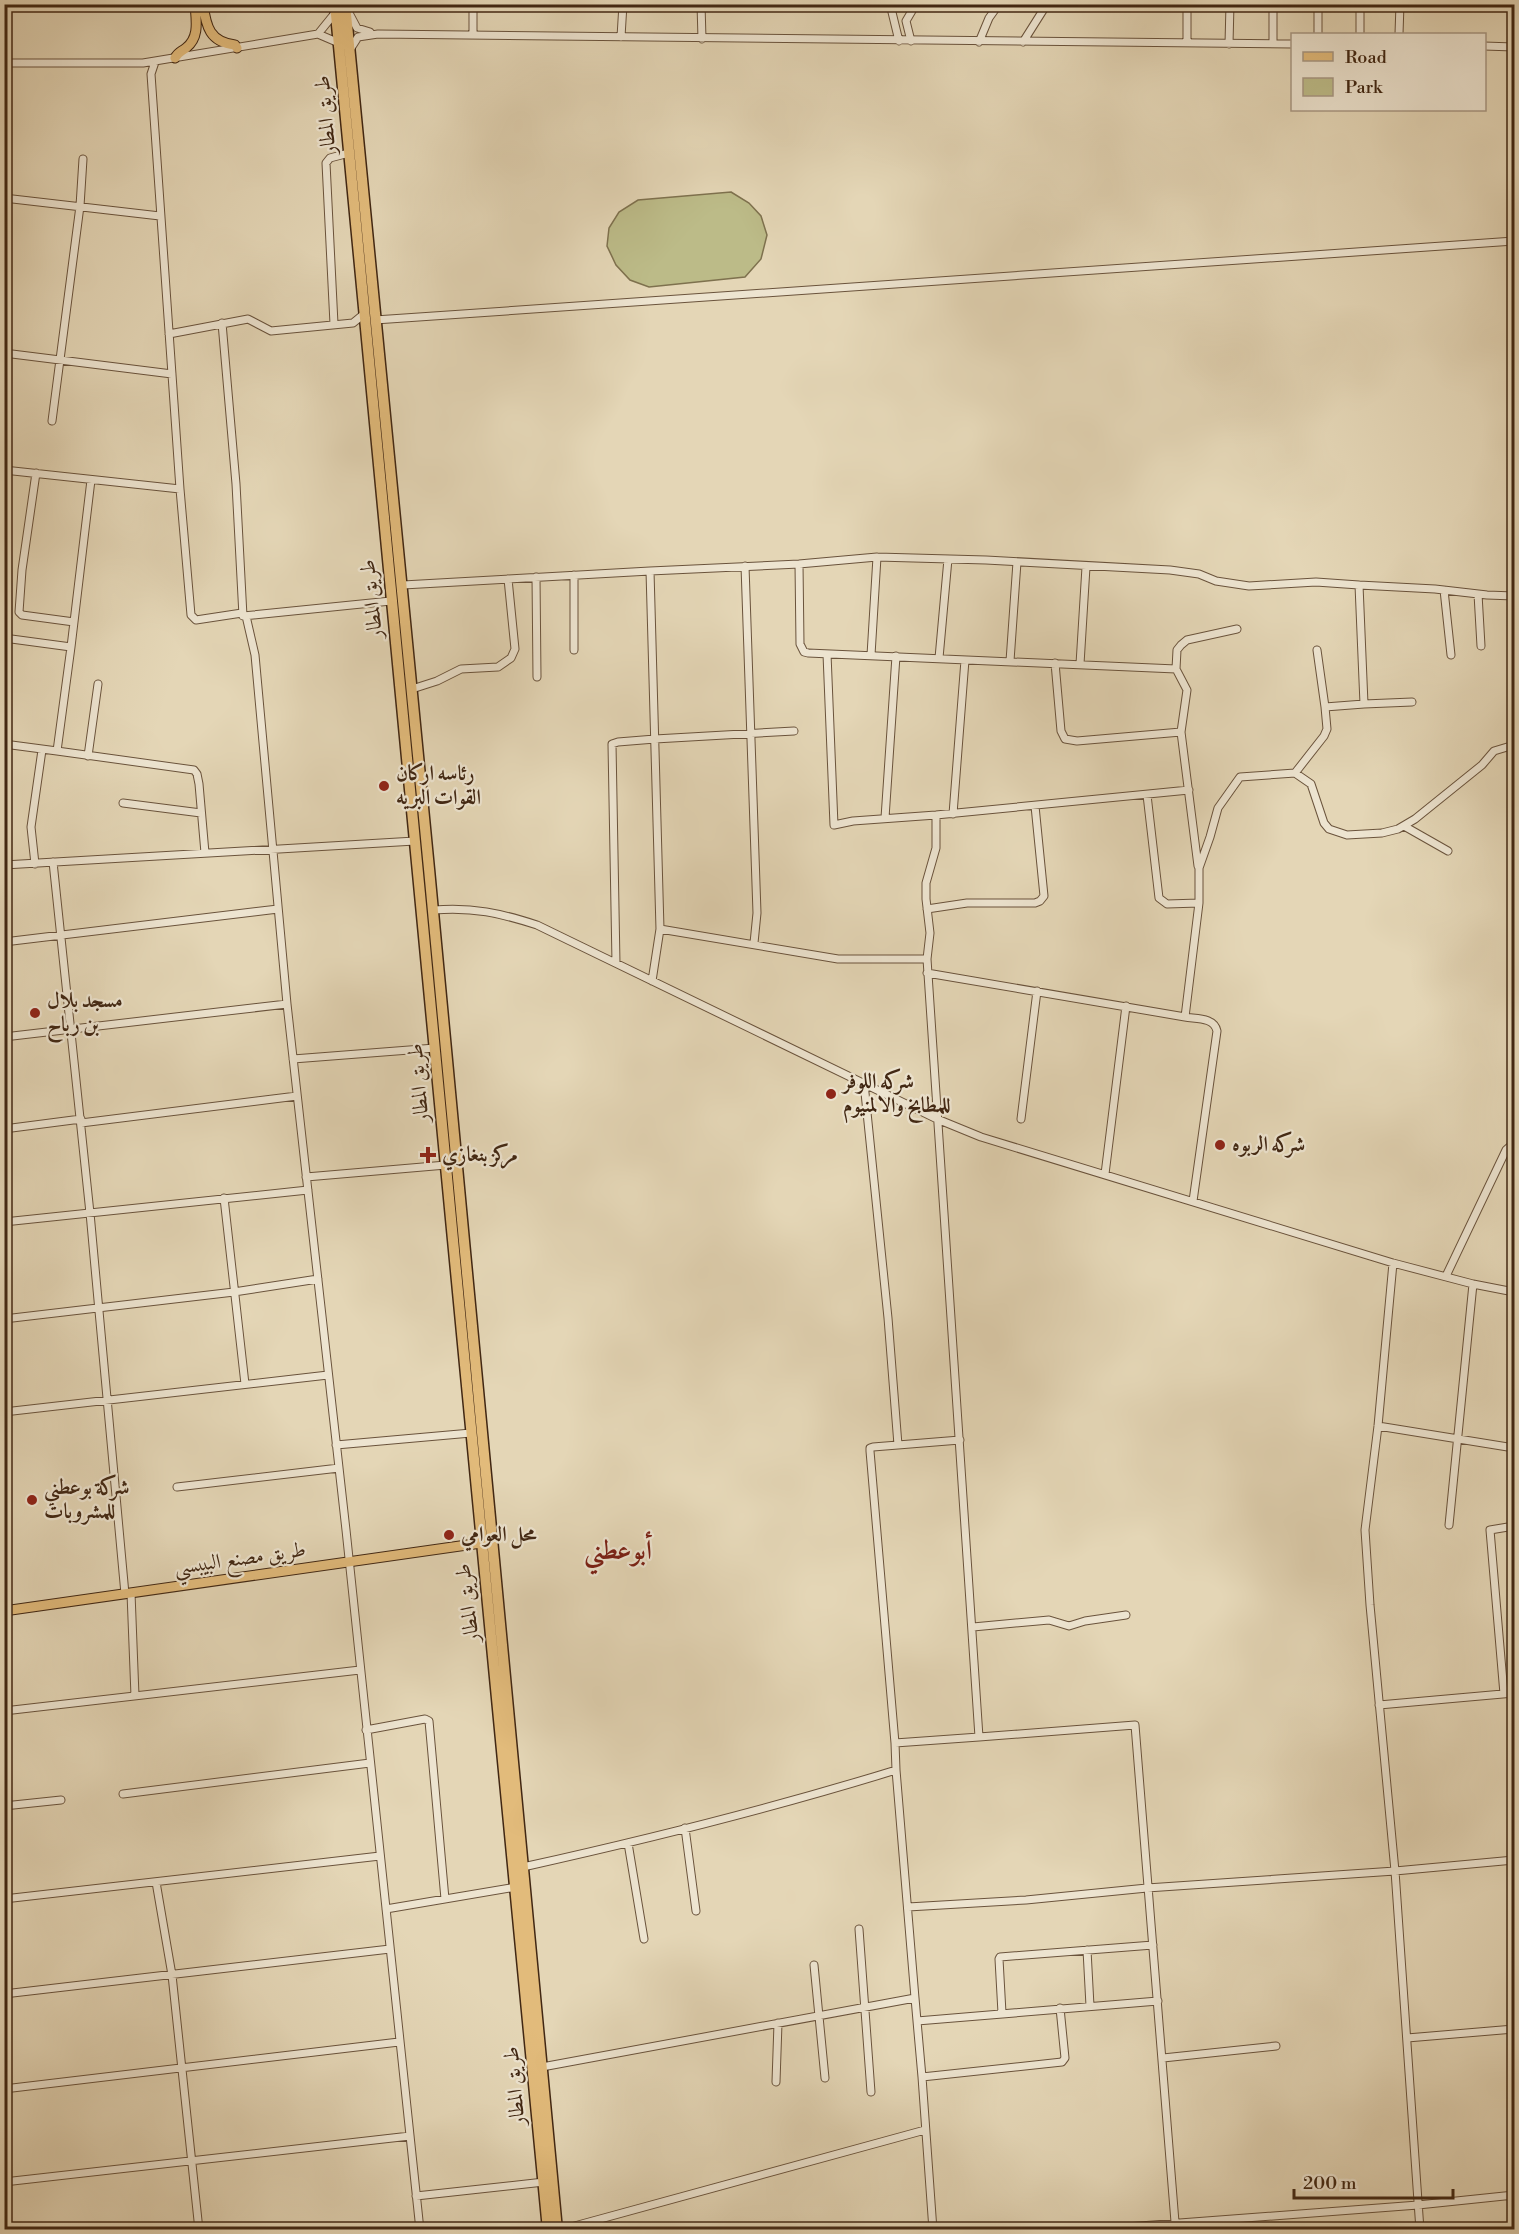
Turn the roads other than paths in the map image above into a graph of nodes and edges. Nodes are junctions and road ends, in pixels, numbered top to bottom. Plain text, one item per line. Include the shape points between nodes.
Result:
1 (195, 4) edge
2 (203, 4) edge
3 (346, 4) edge
4 (473, 4) edge
5 (623, 4) edge
6 (701, 4) edge
7 (890, 4) edge
8 (916, 4) edge
9 (999, 4) edge
10 (1047, 4) edge
11 (1187, 4) edge
12 (1230, 4) edge
13 (1273, 4) edge
14 (1318, 4) edge
15 (1360, 4) edge
16 (1400, 4) edge
17 (335, 8) edge
18 (1318, 33) edge
19 (1360, 33) edge
20 (1399, 33) edge
21 (318, 34) junction
22 (378, 34) junction
23 (473, 35) junction
24 (621, 37) junction
25 (702, 39) junction
26 (899, 41) junction
27 (911, 41) junction
28 (979, 42) junction
29 (1023, 42) junction
30 (339, 43) junction
31 (1187, 43) junction
32 (1229, 44) junction
33 (1273, 44) junction
34 (1291, 44) edge
35 (1486, 46) edge
36 (1515, 47) edge
37 (237, 48) junction
38 (350, 51) junction
39 (175, 58) junction
40 (155, 62) junction
41 (4, 63) edge
42 (143, 63) junction
43 (151, 74) junction
44 (5, 133) edge
45 (4, 140) edge
46 (349, 153) junction
47 (83, 159) dead end
48 (4, 198) edge
49 (80, 206) junction
50 (160, 216) junction
51 (1515, 241) edge
52 (364, 314) junction
53 (375, 320) junction
54 (222, 323) junction
55 (353, 323) junction
56 (334, 324) junction
57 (366, 333) junction
58 (169, 334) junction
59 (4, 353) edge
60 (59, 361) junction
61 (172, 374) junction
62 (52, 421) dead end
63 (4, 470) edge
64 (36, 472) junction
65 (91, 480) junction
66 (180, 489) junction
67 (877, 557) junction
68 (948, 559) junction
69 (1017, 562) junction
70 (799, 564) junction
71 (745, 566) junction
72 (1086, 567) junction
73 (650, 570) junction
74 (573, 575) junction
75 (536, 577) junction
76 (508, 579) junction
77 (403, 585) junction
78 (1359, 585) junction
79 (1444, 590) junction
80 (1478, 594) junction
81 (1515, 596) edge
82 (392, 602) junction
83 (244, 615) junction
84 (74, 622) junction
85 (1237, 629) dead end
86 (4, 638) edge
87 (1481, 646) dead end
88 (71, 647) junction
89 (574, 650) dead end
90 (1317, 650) dead end
91 (827, 654) junction
92 (871, 655) junction
93 (1451, 655) dead end
94 (896, 656) junction
95 (939, 658) junction
96 (965, 660) junction
97 (1010, 661) junction
98 (1055, 663) junction
99 (1080, 664) junction
100 (1176, 669) junction
101 (537, 677) dead end
102 (98, 684) dead end
103 (412, 689) junction
104 (1412, 702) dead end
105 (1364, 704) junction
106 (1325, 707) junction
107 (794, 731) dead end
108 (1181, 732) junction
109 (752, 734) junction
110 (655, 739) junction
111 (4, 744) edge
112 (1515, 746) edge
113 (42, 750) junction
114 (57, 751) junction
115 (88, 756) junction
116 (1295, 773) junction
117 (1189, 790) junction
118 (1147, 795) junction
119 (123, 803) dead end
120 (1035, 806) junction
121 (201, 813) junction
122 (953, 814) junction
123 (936, 815) junction
124 (885, 818) junction
125 (1404, 826) junction
126 (415, 841) junction
127 (272, 849) junction
128 (1449, 851) dead end
129 (205, 854) junction
130 (53, 862) junction
131 (35, 864) junction
132 (4, 865) edge
133 (1199, 868) junction
134 (1199, 903) junction
135 (278, 909) junction
136 (927, 909) junction
137 (434, 910) junction
138 (660, 929) junction
139 (62, 935) junction
140 (4, 942) edge
141 (754, 943) junction
142 (927, 960) junction
143 (616, 963) junction
144 (927, 973) junction
145 (652, 981) junction
146 (1037, 991) junction
147 (287, 1004) junction
148 (1126, 1006) junction
149 (1185, 1017) junction
150 (72, 1029) junction
151 (4, 1037) edge
152 (435, 1048) junction
153 (293, 1059) junction
154 (864, 1083) junction
155 (297, 1096) junction
156 (937, 1119) junction
157 (1022, 1119) dead end
158 (81, 1121) junction
159 (4, 1129) edge
160 (1515, 1143) edge
161 (446, 1165) junction
162 (1105, 1174) junction
163 (306, 1177) junction
164 (308, 1190) junction
165 (224, 1198) junction
166 (1193, 1202) junction
167 (90, 1213) junction
168 (4, 1222) edge
169 (1394, 1263) junction
170 (1446, 1276) junction
171 (318, 1279) junction
172 (1473, 1284) junction
173 (234, 1292) junction
174 (1515, 1292) edge
175 (98, 1308) junction
176 (4, 1319) edge
177 (328, 1375) junction
178 (245, 1384) junction
179 (107, 1400) junction
180 (4, 1412) edge
181 (1378, 1426) junction
182 (471, 1433) junction
183 (1457, 1439) junction
184 (960, 1440) junction
185 (336, 1445) junction
186 (898, 1445) junction
187 (1515, 1448) edge
188 (339, 1468) junction
189 (177, 1486) dead end
190 (1449, 1525) dead end
191 (1515, 1526) edge
192 (481, 1543) junction
193 (349, 1561) junction
194 (128, 1593) junction
195 (4, 1611) edge
196 (1126, 1616) dead end
197 (973, 1627) junction
198 (360, 1670) junction
199 (1504, 1694) junction
200 (1515, 1694) edge
201 (135, 1696) junction
202 (1379, 1705) junction
203 (4, 1711) edge
204 (366, 1730) junction
205 (979, 1737) junction
206 (895, 1743) junction
207 (370, 1763) junction
208 (896, 1770) junction
209 (511, 1789) junction
210 (123, 1794) dead end
211 (61, 1800) dead end
212 (4, 1806) edge
213 (685, 1828) junction
214 (628, 1843) junction
215 (380, 1856) junction
216 (1515, 1860) edge
217 (524, 1867) junction
218 (1395, 1871) junction
219 (156, 1882) junction
220 (516, 1887) junction
221 (1147, 1888) junction
222 (4, 1899) edge
223 (446, 1899) junction
224 (908, 1907) junction
225 (386, 1909) junction
226 (696, 1911) dead end
227 (859, 1929) dead end
228 (644, 1940) dead end
229 (1153, 1945) junction
230 (390, 1949) junction
231 (1087, 1950) junction
232 (814, 1965) dead end
233 (172, 1975) junction
234 (4, 1994) edge
235 (915, 1998) junction
236 (1158, 2001) junction
237 (1090, 2006) junction
238 (865, 2007) junction
239 (1060, 2008) junction
240 (1002, 2013) junction
241 (818, 2015) junction
242 (917, 2021) junction
243 (777, 2023) junction
244 (1515, 2029) edge
245 (1407, 2038) junction
246 (399, 2042) junction
247 (1276, 2046) dead end
248 (1163, 2058) junction
249 (542, 2067) junction
250 (183, 2068) junction
251 (922, 2077) junction
252 (825, 2078) dead end
253 (776, 2082) dead end
254 (4, 2089) edge
255 (871, 2092) dead end
256 (543, 2122) junction
257 (925, 2130) junction
258 (410, 2136) junction
259 (192, 2160) junction
260 (4, 2182) edge
261 (543, 2182) junction
262 (1514, 2195) edge
263 (416, 2196) junction
264 (1418, 2205) junction
265 (1515, 2206) edge
266 (1175, 2222) junction
267 (199, 2229) edge
268 (411, 2229) edge
269 (420, 2229) edge
270 (548, 2229) edge
271 (559, 2229) edge
272 (933, 2229) edge
273 (1087, 2229) edge
274 (1420, 2229) edge

1 - 39 main road via 194,38
2 - 37 main road via 206,26 213,37
3 - 22 street via 357,28
3 - 38 highway, طريق المطار
4 - 23 street
5 - 24 street
6 - 25 street
7 - 26 street
8 - 27 street via 906,21
9 - 28 street
10 - 29 street
11 - 31 street
12 - 32 street
13 - 33 street
14 - 18 street
15 - 19 street
16 - 20 street
17 - 21 street
17 - 30 highway, طريق المطار
21 - 30 street
21 - 37 street
22 - 23 street
22 - 38 street via 358,37
23 - 24 street
24 - 25 street
25 - 26 street
26 - 27 street
27 - 28 street
28 - 29 street
29 - 31 street
30 - 46 highway, طريق المطار
31 - 32 street
32 - 33 street
33 - 34 street
35 - 36 street
37 - 39 street
38 - 53 highway, طريق المطار
39 - 40 street
40 - 42 street
40 - 43 street
41 - 42 street
42 - 43 street
43 - 50 street
44 - 45 street
46 - 52 highway, طريق المطار
46 - 56 street via 326,163
47 - 49 street
48 - 49 street
49 - 50 street
49 - 60 street
50 - 58 street
51 - 53 street
52 - 55 street
52 - 57 highway, طريق المطار
53 - 77 highway, طريق المطار
54 - 56 street via 249,319 271,331
54 - 58 street
54 - 83 street
55 - 56 street
55 - 57 street
57 - 82 highway, طريق المطار
58 - 61 street
59 - 60 street
60 - 61 street
60 - 62 street
61 - 66 street
63 - 64 street
64 - 65 street
64 - 84 street via 19,612
65 - 66 street
65 - 84 street
66 - 83 street via 191,615 196,620
67 - 68 street
67 - 70 street
67 - 92 street
68 - 69 street
68 - 95 street
69 - 72 street
69 - 97 street
70 - 71 street
70 - 91 street via 802,648 808,653
71 - 73 street
71 - 109 street
72 - 78 street via 1170,570 1249,586 1316,582
72 - 99 street
73 - 74 street
73 - 110 street
74 - 75 street
74 - 89 street
75 - 76 street
75 - 101 street
76 - 77 street
76 - 103 street via 515,650 511,658 498,667 461,669
77 - 103 highway, طريق المطار
78 - 79 street
78 - 105 street
79 - 80 street
79 - 93 street
80 - 81 street
80 - 87 street
82 - 83 street
82 - 126 highway, طريق المطار
83 - 127 street via 255,655
84 - 88 street
85 - 100 street via 1187,640 1178,651
86 - 88 street
88 - 114 street
90 - 106 street
91 - 92 street
91 - 124 street via 834,825
92 - 94 street
94 - 95 street
94 - 124 street
95 - 96 street
96 - 97 street
96 - 122 street
97 - 98 street
98 - 99 street
98 - 108 street via 1065,739
99 - 100 street
100 - 108 street via 1187,690
102 - 115 street
103 - 137 highway, طريق المطار
104 - 105 street
105 - 106 street
106 - 116 street via 1324,736
107 - 109 street
108 - 117 street
109 - 110 street
109 - 141 street via 757,913
110 - 138 street
110 - 143 street via 612,744
111 - 113 street
112 - 125 street via 1494,750 1482,765
113 - 114 street
113 - 131 street via 31,824
114 - 115 street
115 - 121 street via 194,770
116 - 125 street via 1311,784 1324,823 1332,831 1347,835 1382,833
116 - 133 street via 1244,776 1236,781 1218,808
117 - 118 street
117 - 133 street
118 - 120 street
118 - 134 street via 1159,898 1167,904
119 - 121 street
120 - 122 street
120 - 136 street via 1044,897 1040,901 967,903
121 - 129 street
122 - 123 street
123 - 124 street
123 - 136 street via 936,848 926,883
125 - 128 street
126 - 127 street
126 - 152 highway, طريق المطار
127 - 129 street
127 - 135 street
129 - 130 street
130 - 131 street
130 - 139 street
131 - 132 street
133 - 134 street
134 - 149 street
135 - 139 street
135 - 147 street
136 - 142 street
137 - 143 street via 463,908 522,920
137 - 209 highway, طريق المطار
138 - 141 street
138 - 145 street
139 - 140 street
139 - 150 street
141 - 142 street via 837,959
142 - 144 street
143 - 145 street
144 - 146 street
144 - 156 street
145 - 154 street
146 - 148 street
146 - 157 street
147 - 150 street
147 - 153 street
148 - 149 street
148 - 162 street
149 - 166 street via 1216,1026
150 - 151 street
150 - 158 street
152 - 153 street
152 - 161 highway, طريق المطار
153 - 155 street
154 - 156 street
154 - 186 street
155 - 158 street
155 - 163 street
156 - 162 street via 981,1137
156 - 184 street
158 - 159 street
158 - 167 street
160 - 170 street via 1506,1150
161 - 163 street
161 - 182 highway, طريق المطار
162 - 166 street
163 - 164 street
164 - 165 street
164 - 171 street
165 - 167 street
165 - 173 street
166 - 169 street
167 - 168 street
167 - 175 street
169 - 170 street
169 - 181 street
170 - 172 street
171 - 173 street
171 - 177 street
172 - 174 street
172 - 183 street
173 - 175 street
173 - 178 street
175 - 176 street
175 - 179 street
177 - 178 street
177 - 185 street
178 - 179 street
179 - 180 street
179 - 194 street
181 - 183 street
181 - 202 street via 1365,1530
182 - 185 street
182 - 192 highway, طريق المطار
183 - 187 street
183 - 190 street
184 - 186 street
184 - 197 street
185 - 188 street
186 - 206 street via 870,1450
188 - 189 street
188 - 193 street
191 - 199 street via 1490,1530
192 - 193 main road, طريق مصنع البيبسي
192 - 209 highway, طريق المطار
193 - 194 main road, طريق مصنع البيبسي
193 - 198 street
194 - 195 main road, طريق مصنع البيبسي
194 - 201 street
196 - 197 street via 1075,1625 1049,1620
197 - 205 street
198 - 201 street
198 - 204 street
199 - 200 street
199 - 202 street
201 - 203 street
202 - 218 street
204 - 207 street
204 - 223 street via 429,1721
205 - 206 street
205 - 221 street via 1135,1725
206 - 208 street
207 - 210 street
207 - 215 street
208 - 213 street via 788,1803
208 - 224 street
209 - 217 highway, طريق المطار
209 - 220 highway, طريق المطار
211 - 212 street
213 - 214 street
213 - 226 street
214 - 217 street
214 - 228 street
215 - 219 street
215 - 225 street
216 - 218 street
217 - 249 highway, طريق المطار
218 - 221 street
218 - 245 street
219 - 222 street
219 - 233 street
220 - 223 street
220 - 256 highway, طريق المطار
221 - 224 street
221 - 229 street
223 - 225 street
224 - 235 street
225 - 230 street
227 - 238 street
229 - 231 street
229 - 236 street
230 - 233 street
230 - 246 street
231 - 237 street
231 - 240 street via 1000,1957
232 - 241 street
233 - 234 street
233 - 250 street
235 - 238 street
235 - 242 street
236 - 237 street
236 - 248 street
237 - 239 street
238 - 241 street
238 - 255 street
239 - 240 street
239 - 251 street via 1065,2058 1062,2062
240 - 242 street
241 - 243 street
241 - 252 street
242 - 251 street
243 - 249 street
243 - 253 street
244 - 245 street
245 - 264 street
246 - 250 street
246 - 258 street
247 - 248 street
248 - 266 street
249 - 256 highway, طريق المطار
250 - 254 street
250 - 259 street
251 - 257 street
256 - 261 highway, طريق المطار
256 - 271 highway, طريق المطار
257 - 271 street
257 - 272 street
258 - 259 street
258 - 263 street
259 - 260 street
259 - 267 street
261 - 263 street
261 - 270 highway, طريق المطار
262 - 264 street
262 - 265 street
263 - 269 street
264 - 266 street
264 - 274 street
266 - 273 street
268 - 269 street

